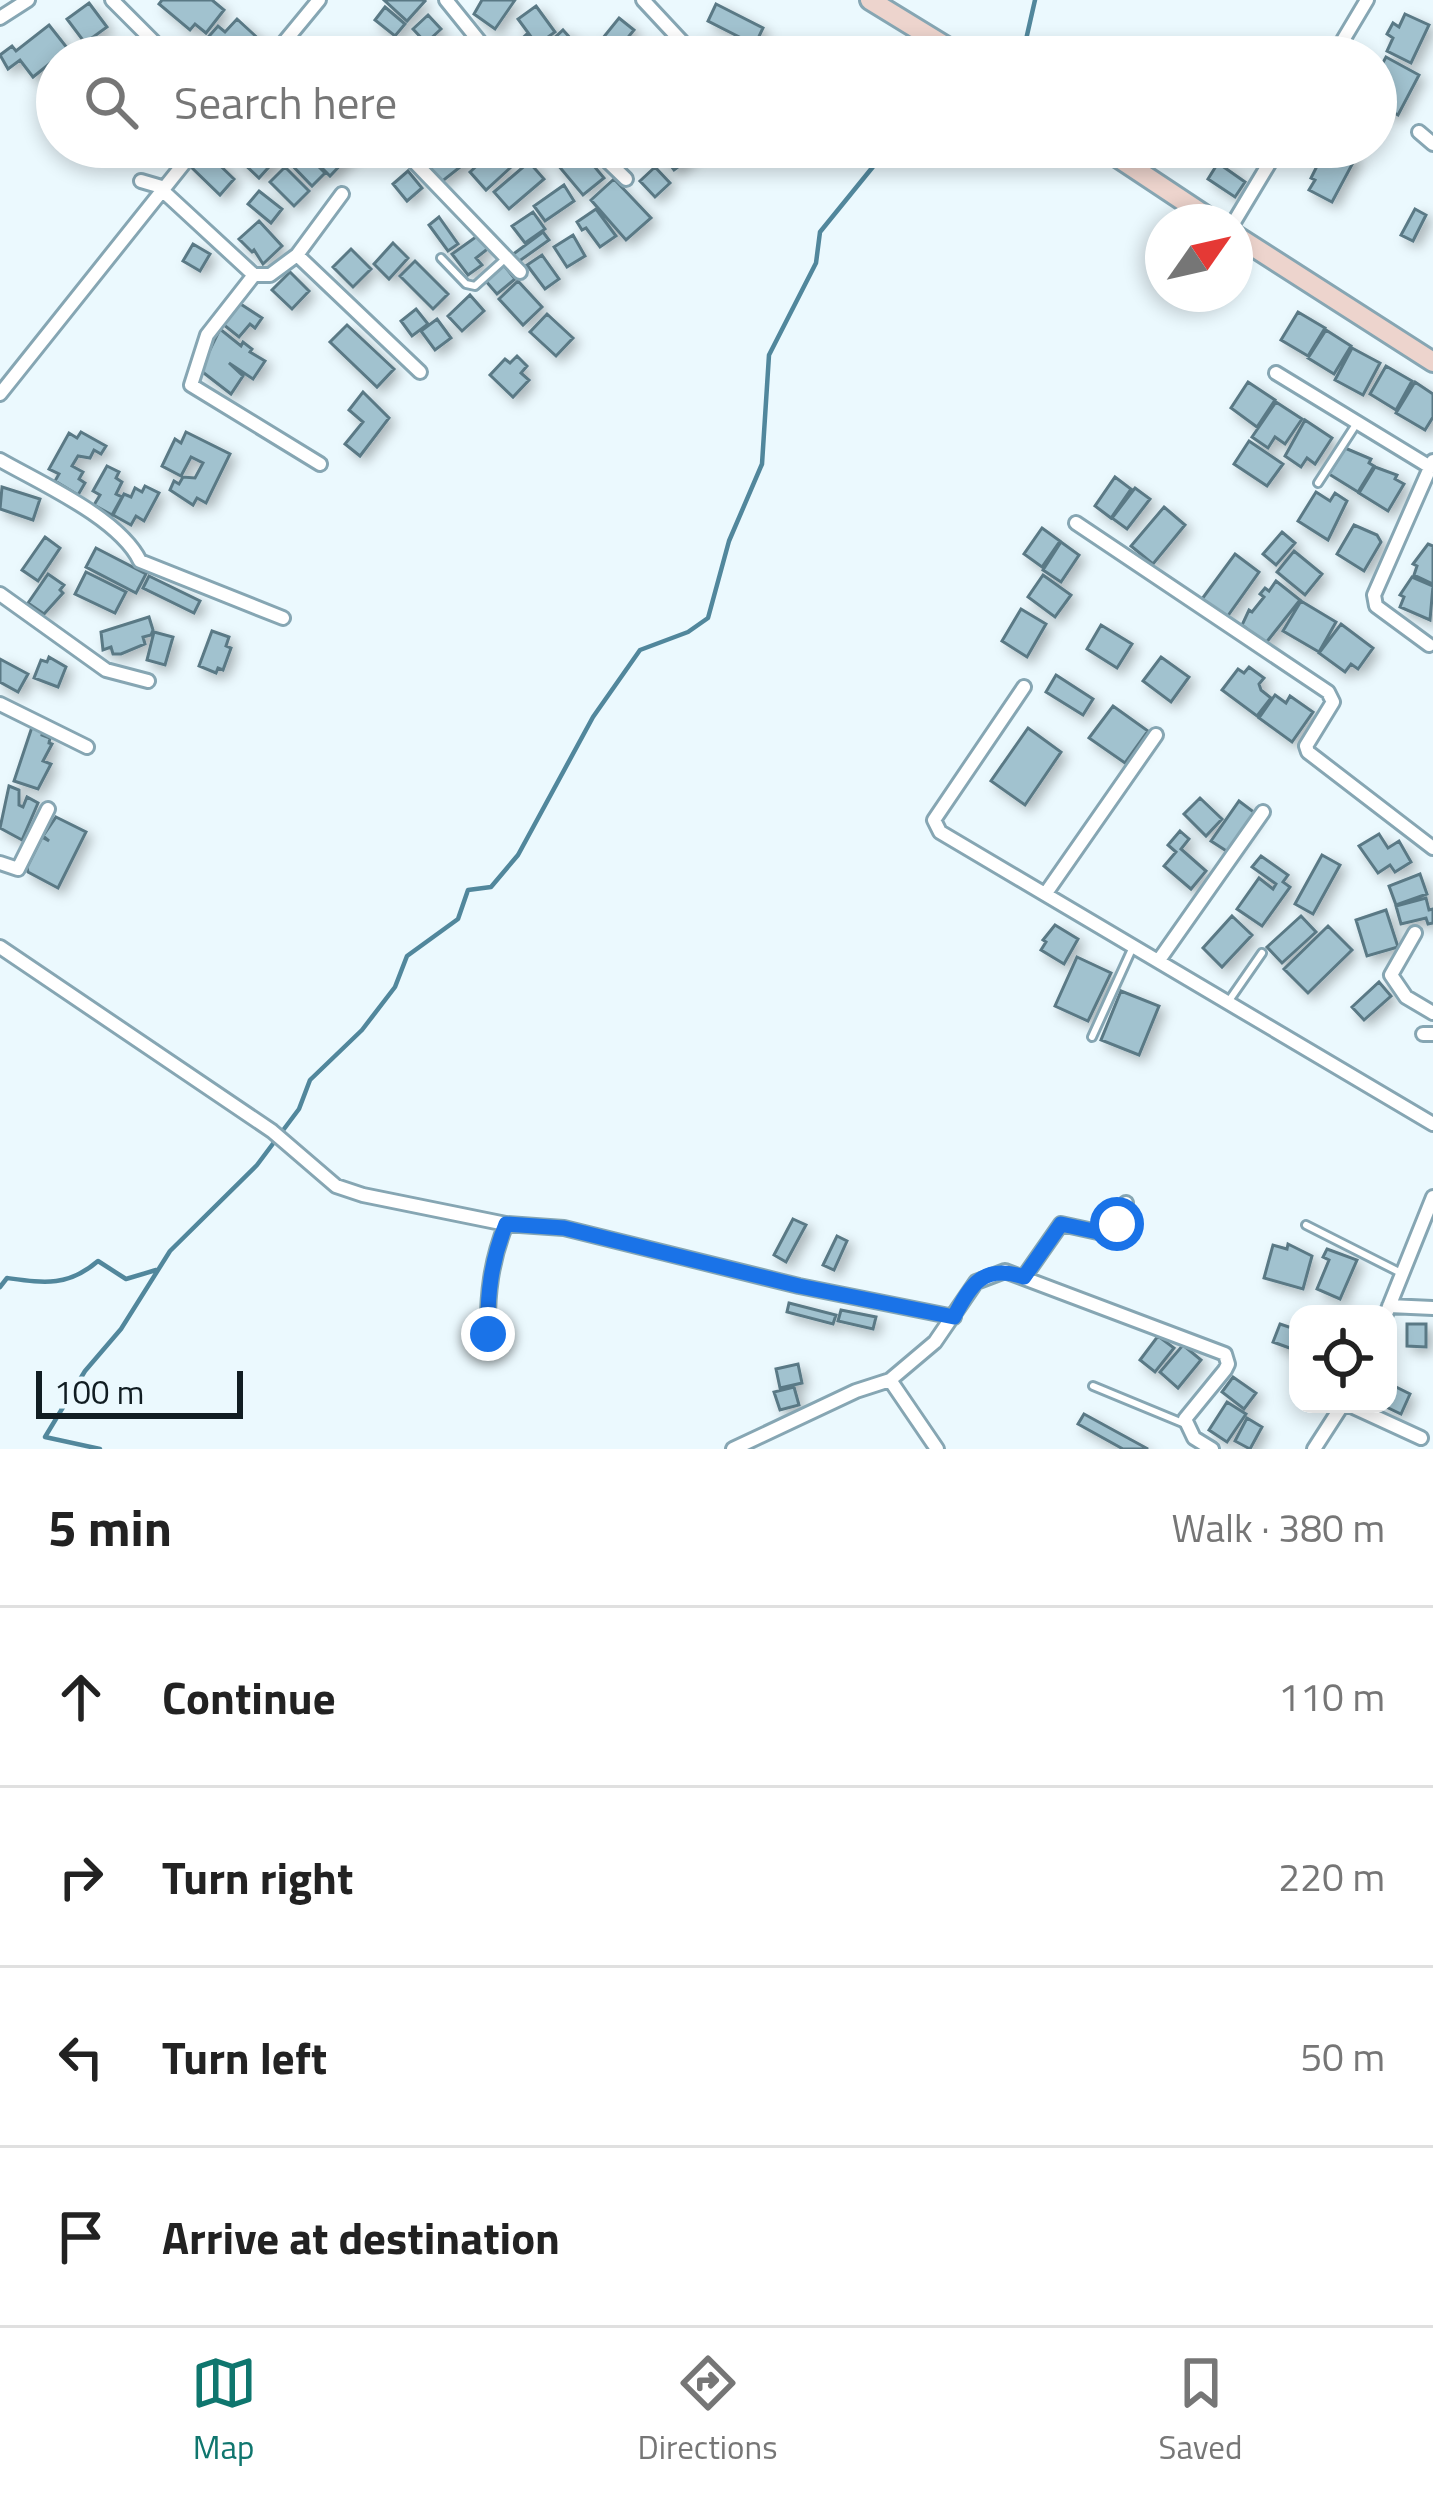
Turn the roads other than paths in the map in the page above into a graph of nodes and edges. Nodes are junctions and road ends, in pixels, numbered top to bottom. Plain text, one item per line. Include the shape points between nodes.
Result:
1 (28, 0) edge
2 (112, 0) edge
3 (319, 0) edge
4 (446, 0) edge
5 (643, 0) edge
6 (870, 0) edge
7 (1367, 0) edge
8 (0, 18) edge
9 (149, 36) edge
10 (291, 36) edge
11 (475, 36) edge
12 (677, 36) edge
13 (928, 36) edge
14 (1346, 36) edge
15 (1418, 132) dead end
16 (1433, 144) edge
17 (181, 168) edge
18 (420, 168) edge
19 (615, 168) edge
20 (1134, 168) edge
21 (1266, 168) edge
22 (626, 179) dead end
23 (141, 181) dead end
24 (164, 190) junction
25 (342, 194) dead end
26 (1188, 204) edge
27 (1245, 204) edge
28 (1253, 247) edge
29 (297, 255) junction
30 (441, 258) dead end
31 (506, 258) junction
32 (520, 272) dead end
33 (254, 275) junction
34 (1433, 362) edge
35 (420, 372) dead end
36 (1276, 373) dead end
37 (0, 394) edge
38 (1358, 423) junction
39 (0, 460) edge
40 (320, 464) dead end
41 (1432, 464) edge
42 (1318, 483) dead end
43 (1076, 523) dead end
44 (0, 594) edge
45 (283, 618) dead end
46 (1429, 645) dead end
47 (148, 681) dead end
48 (1024, 687) dead end
49 (0, 704) edge
50 (1156, 735) dead end
51 (87, 747) dead end
52 (47, 809) dead end
53 (1262, 812) dead end
54 (1433, 848) edge
55 (0, 863) edge
56 (1046, 892) junction
57 (1415, 933) dead end
58 (1134, 946) junction
59 (0, 947) edge
60 (1262, 953) dead end
61 (1159, 960) junction
62 (1228, 1002) junction
63 (1433, 1012) edge
64 (1092, 1037) dead end
65 (1433, 1124) edge
66 (1433, 1197) edge
67 (1126, 1203) dead end
68 (506, 1224) junction
69 (1306, 1226) dead end
70 (1402, 1274) junction
71 (1024, 1277) junction
72 (1390, 1305) edge
73 (1433, 1308) edge
74 (1397, 1310) edge
75 (954, 1317) junction
76 (488, 1334) dead end
77 (890, 1380) junction
78 (1093, 1386) dead end
79 (1339, 1413) edge
80 (1365, 1413) edge
81 (1185, 1424) junction
82 (1421, 1438) dead end
83 (733, 1449) edge
84 (938, 1449) edge
85 (1212, 1449) edge
86 (1314, 1449) edge

1 - 8 street
2 - 9 street
3 - 10 street
4 - 11 street
5 - 12 street
6 - 13 main road
7 - 14 street
15 - 16 street
17 - 24 street
18 - 31 street
19 - 22 street
20 - 26 main road
21 - 27 street
23 - 24 street
24 - 33 street
24 - 37 street
25 - 29 street
28 - 34 main road
29 - 33 street via 270,275
29 - 35 street
30 - 31 lane via 475,286
31 - 32 street
33 - 40 street via 207,335 191,385
36 - 38 street
38 - 41 street
38 - 42 lane
39 - 45 street via 131,542 140,561
41 - 46 street via 1374,595 1376,606
43 - 54 street via 1328,692 1333,702 1308,752
44 - 47 street via 106,670
48 - 56 street via 934,820 954,843
49 - 51 street
50 - 56 street
52 - 55 street via 18,869
53 - 61 street
56 - 58 street
57 - 63 street via 1391,975 1406,998
58 - 61 street
58 - 64 lane
59 - 68 street via 272,1131 336,1186
60 - 62 lane
61 - 62 street
62 - 65 street
66 - 70 street
67 - 71 street via 1107,1234 1061,1224
68 - 75 street via 564,1228
68 - 76 street via 490,1275
69 - 70 lane
70 - 72 street
71 - 75 street via 1005,1271 982,1278
71 - 81 street via 1225,1354 1225,1370
73 - 74 street
75 - 77 street
77 - 83 street
77 - 84 street
78 - 81 lane
79 - 86 street
80 - 82 street
81 - 85 street

